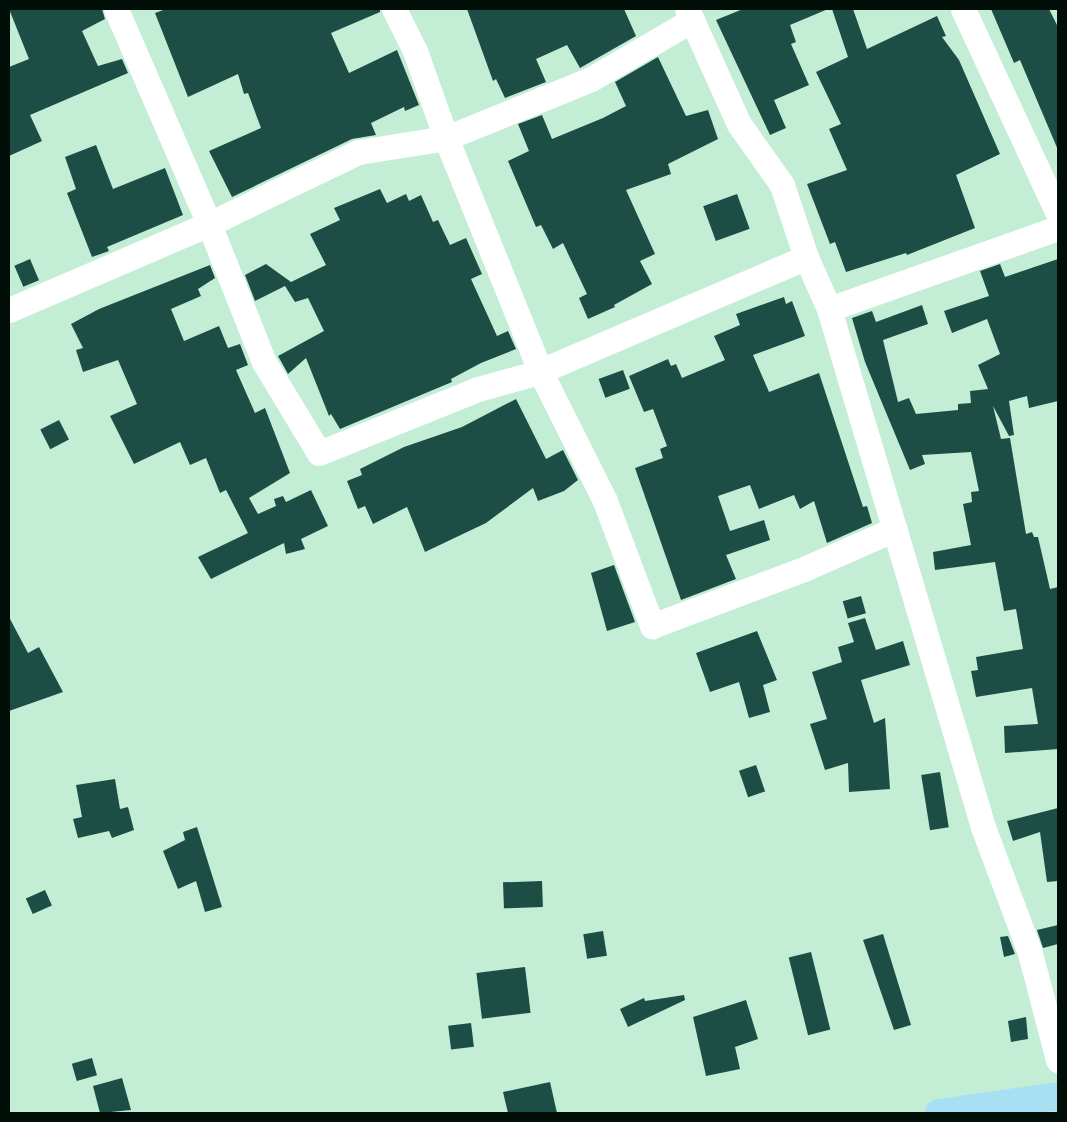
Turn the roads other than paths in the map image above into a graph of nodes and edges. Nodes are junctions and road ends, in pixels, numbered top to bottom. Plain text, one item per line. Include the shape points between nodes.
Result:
1 (116, 9) edge
2 (394, 9) edge
3 (963, 9) edge
4 (689, 14) edge
5 (446, 138) junction
6 (1058, 214) edge
7 (209, 224) junction
8 (1058, 228) edge
9 (806, 256) junction
10 (829, 309) junction
11 (9, 310) edge
12 (540, 371) junction
13 (895, 529) junction
14 (1058, 1060) edge
15 (1058, 1096) edge
16 (939, 1113) edge

1 - 7 street
2 - 5 street via 415,51
3 - 6 street
4 - 5 street via 591,79
4 - 9 street via 739,124 782,185
5 - 7 street via 358,152
5 - 12 street
7 - 11 street
7 - 12 street via 264,362 319,453 478,390
8 - 10 street
9 - 10 street
9 - 12 street
10 - 13 street
12 - 13 street via 605,501 652,626 806,568
13 - 14 street via 983,827 1030,953
15 - 16 highway

